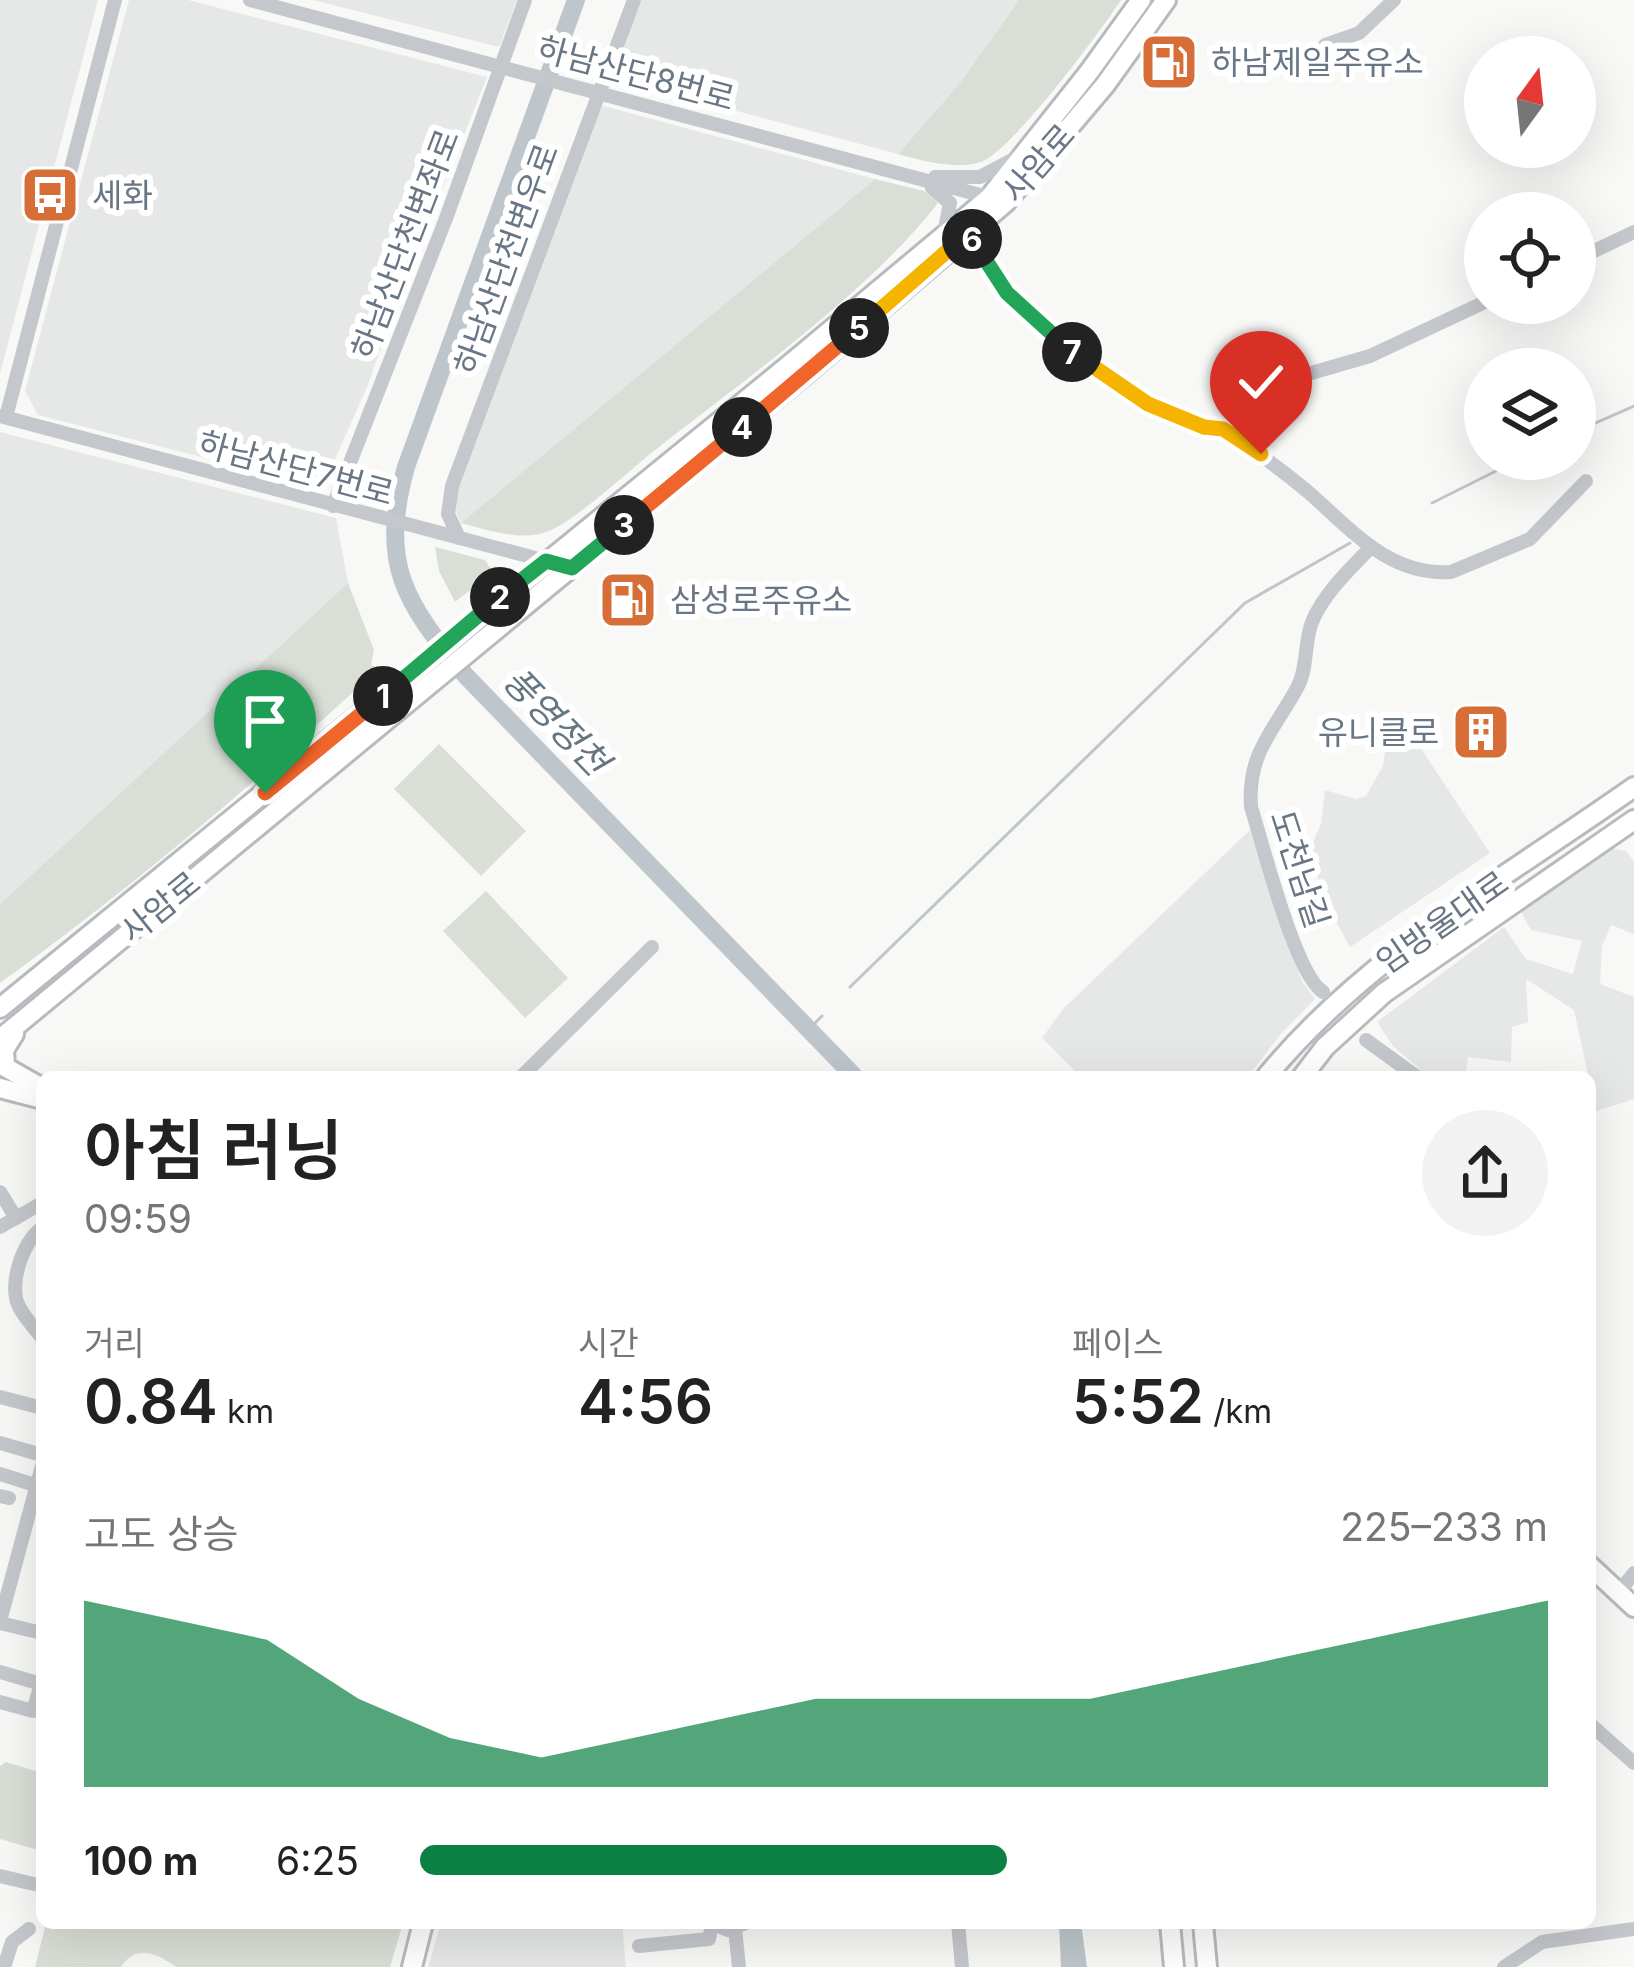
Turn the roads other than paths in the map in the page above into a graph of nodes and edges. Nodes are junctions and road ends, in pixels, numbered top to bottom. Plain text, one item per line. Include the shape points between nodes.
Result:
1 (115, 0) edge
2 (250, 0) edge
3 (525, 0) edge
4 (634, 0) edge
5 (1141, 0) edge
6 (1166, 0) edge
7 (1394, 0) edge
8 (1324, 45) dead end
9 (505, 65) junction
10 (594, 89) junction
11 (1028, 149) junction
12 (906, 175) junction
13 (998, 200) junction
14 (969, 232) junction
15 (1634, 232) edge
16 (943, 237) junction
17 (1596, 250) edge
18 (1464, 312) edge
19 (3, 417) edge
20 (1223, 429) junction
21 (1586, 481) dead end
22 (333, 506) junction
23 (459, 538) junction
24 (1371, 548) junction
25 (546, 561) junction
26 (572, 568) junction
27 (1634, 787) edge
28 (1634, 820) edge
29 (652, 947) dead end
30 (1322, 992) dead end
31 (0, 1008) edge
32 (22, 1021) junction
33 (0, 1039) edge
34 (1366, 1040) dead end
35 (526, 1071) edge
36 (1271, 1071) edge
37 (1307, 1071) edge
38 (1409, 1071) edge
39 (36, 1085) edge
40 (0, 1088) edge
41 (36, 1098) edge
42 (0, 1192) edge
43 (36, 1206) edge
44 (16, 1218) junction
45 (0, 1227) edge
46 (36, 1232) edge
47 (8, 1301) edge
48 (36, 1331) edge
49 (0, 1397) edge
50 (36, 1406) edge
51 (0, 1443) edge
52 (36, 1452) edge
53 (0, 1474) edge
54 (36, 1485) edge
55 (36, 1496) edge
56 (1596, 1572) edge
57 (1634, 1574) edge
58 (1618, 1593) junction
59 (1634, 1607) edge
60 (0, 1622) edge
61 (36, 1632) edge
62 (0, 1673) edge
63 (36, 1683) edge
64 (0, 1702) edge
65 (36, 1714) edge
66 (1596, 1729) edge
67 (1634, 1763) edge
68 (0, 1876) edge
69 (34, 1884) dead end
70 (29, 1929) dead end
71 (422, 1929) edge
72 (710, 1929) edge
73 (741, 1929) edge
74 (959, 1929) edge
75 (1171, 1929) edge
76 (1204, 1929) edge
77 (1634, 1929) edge
78 (639, 1946) dead end
79 (4, 1967) edge
80 (412, 1967) edge
81 (739, 1967) edge
82 (962, 1967) edge
83 (1174, 1967) edge
84 (1208, 1967) edge
85 (1504, 1967) edge

1 - 19 street, 하남산단7번로
2 - 9 street, 하남산단8번로
3 - 9 street, 하남산단천변좌로
4 - 10 street, 하남산단천변우로
5 - 11 main road, 사암로
6 - 13 main road, 사암로 via 1105,85
7 - 8 street via 1359,33
9 - 10 street, 하남산단8번로
9 - 22 street, 하남산단천변좌로
10 - 12 street, 하남산단8번로
10 - 23 street, 하남산단천변우로 via 452,486 448,514
11 - 12 street via 980,177
11 - 13 main road, 사암로
12 - 13 street, 하남산단8번로
12 - 16 street via 948,198
13 - 14 main road, 사암로
13 - 16 main road, 사암로
14 - 20 street via 1007,293 1053,338 1148,404
14 - 26 main road, 사암로
15 - 17 street
16 - 25 main road, 사암로
18 - 20 street via 1280,386
19 - 22 street, 하남산단7번로
20 - 24 street
21 - 24 street via 1530,539 1450,572 1418,569
22 - 23 street, 하남산단7번로
23 - 25 street, 하남산단7번로
24 - 30 street, 도천남길 via 1312,623 1300,684 1267,732 1251,791 1298,955
25 - 26 street, 하남산단7번로
25 - 31 main road, 사암로
26 - 32 main road, 사암로
27 - 36 main road, 임방울대로 via 1360,980
28 - 37 main road, 임방울대로 via 1384,993
29 - 35 street
32 - 33 main road, 사암로
32 - 39 main road via 3,1063
34 - 38 street
40 - 41 main road
42 - 44 street
43 - 44 street
44 - 45 street
46 - 47 street
47 - 48 street
49 - 50 street
51 - 52 street
53 - 54 street
55 - 60 street
56 - 58 main road
57 - 58 street
58 - 59 main road
60 - 61 street
62 - 63 street
64 - 65 street
66 - 67 street
68 - 69 street
70 - 79 street via 12,1942
71 - 80 main road
72 - 78 street via 709,1939
73 - 81 street
74 - 82 street
75 - 83 main road
76 - 84 main road
77 - 85 street via 1542,1942

